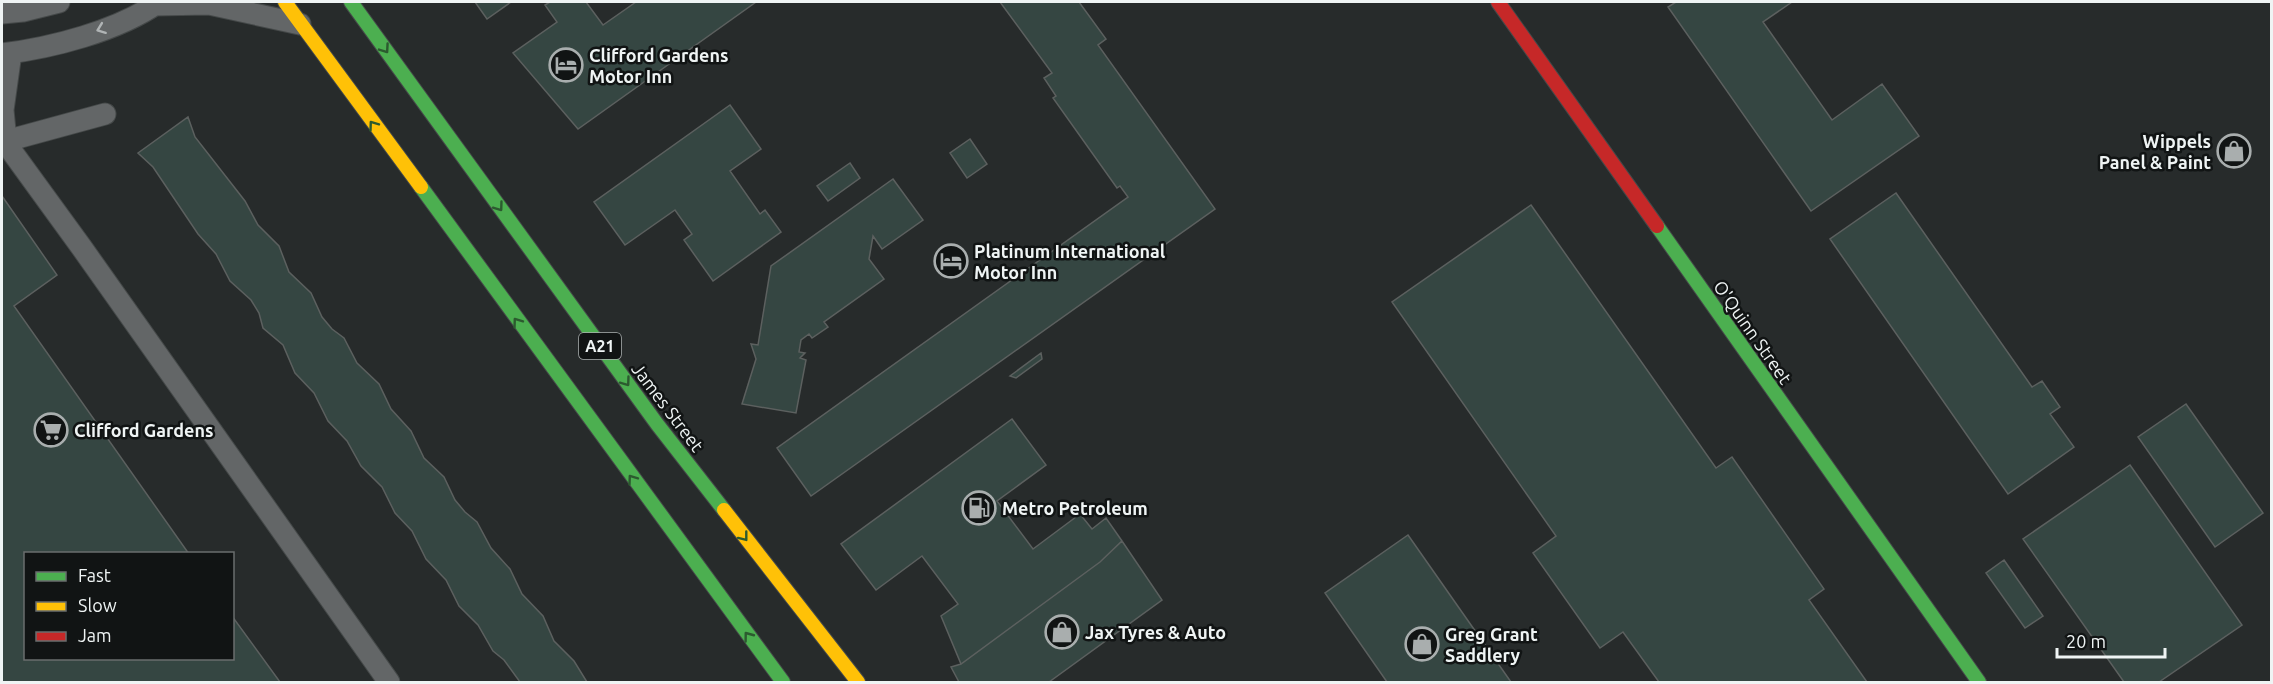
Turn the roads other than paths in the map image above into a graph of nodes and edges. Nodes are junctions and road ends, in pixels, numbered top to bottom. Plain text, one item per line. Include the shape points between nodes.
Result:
1 (59, 2) edge
2 (285, 2) edge
3 (351, 2) edge
4 (1498, 2) edge
5 (157, 3) edge
6 (2, 13) edge
7 (300, 24) junction
8 (6, 53) edge
9 (105, 114) dead end
10 (4, 139) edge
11 (389, 682) edge
12 (783, 682) edge
13 (858, 682) edge
14 (1979, 682) edge

1 - 6 lane
2 - 7 main road
3 -> 13 main road, James Street / A21 via 657,424
4 - 14 main road, O'Quinn Street
5 - 7 lane via 209,4
5 -> 8 lane via 91,34
12 -> 7 main road
8 - 10 lane
9 - 10 lane
10 - 11 lane

